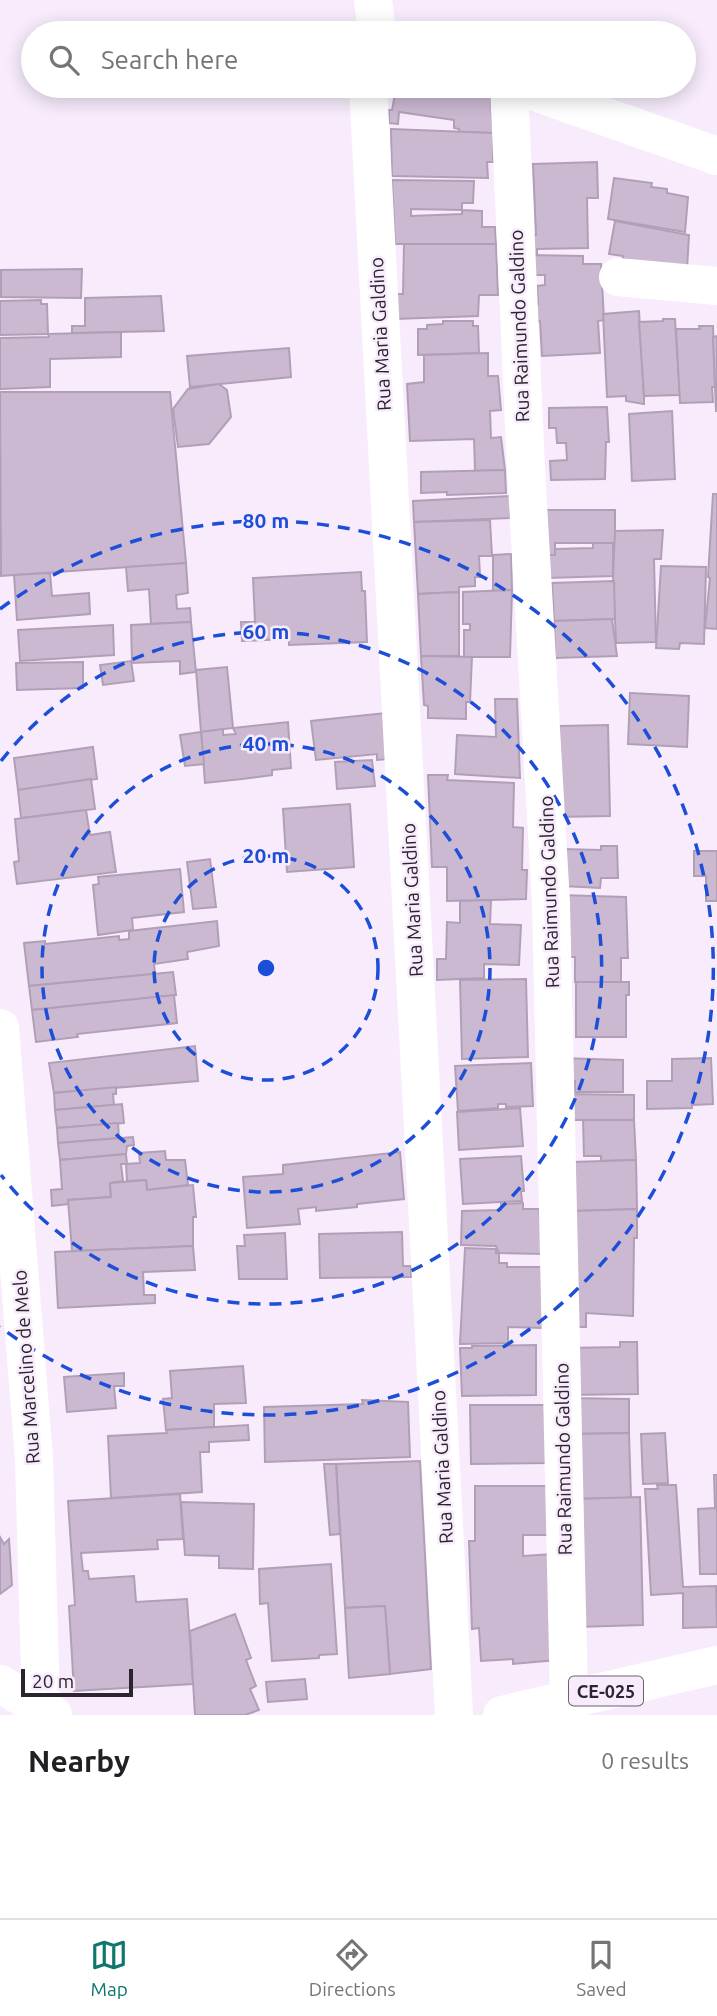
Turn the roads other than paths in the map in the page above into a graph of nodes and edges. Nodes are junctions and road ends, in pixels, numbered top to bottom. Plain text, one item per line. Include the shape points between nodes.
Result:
1 (373, 0) edge
2 (376, 21) edge
3 (369, 98) edge
4 (510, 98) edge
5 (552, 98) edge
6 (717, 156) edge
7 (618, 277) dead end
8 (717, 286) edge
9 (0, 1028) edge
10 (717, 1665) edge
11 (0, 1684) edge
12 (569, 1700) junction
13 (47, 1711) edge
14 (454, 1715) edge
15 (502, 1715) edge

1 - 2 main road
3 - 14 main road, Rua Maria Galdino
4 - 12 main road, Rua Raimundo Galdino via 551,902
5 - 6 main road
7 - 8 main road
9 - 13 main road, Rua Marcelino de Melo via 34,1459
10 - 12 main road, CE-025
11 - 13 main road
12 - 15 main road, CE-025

